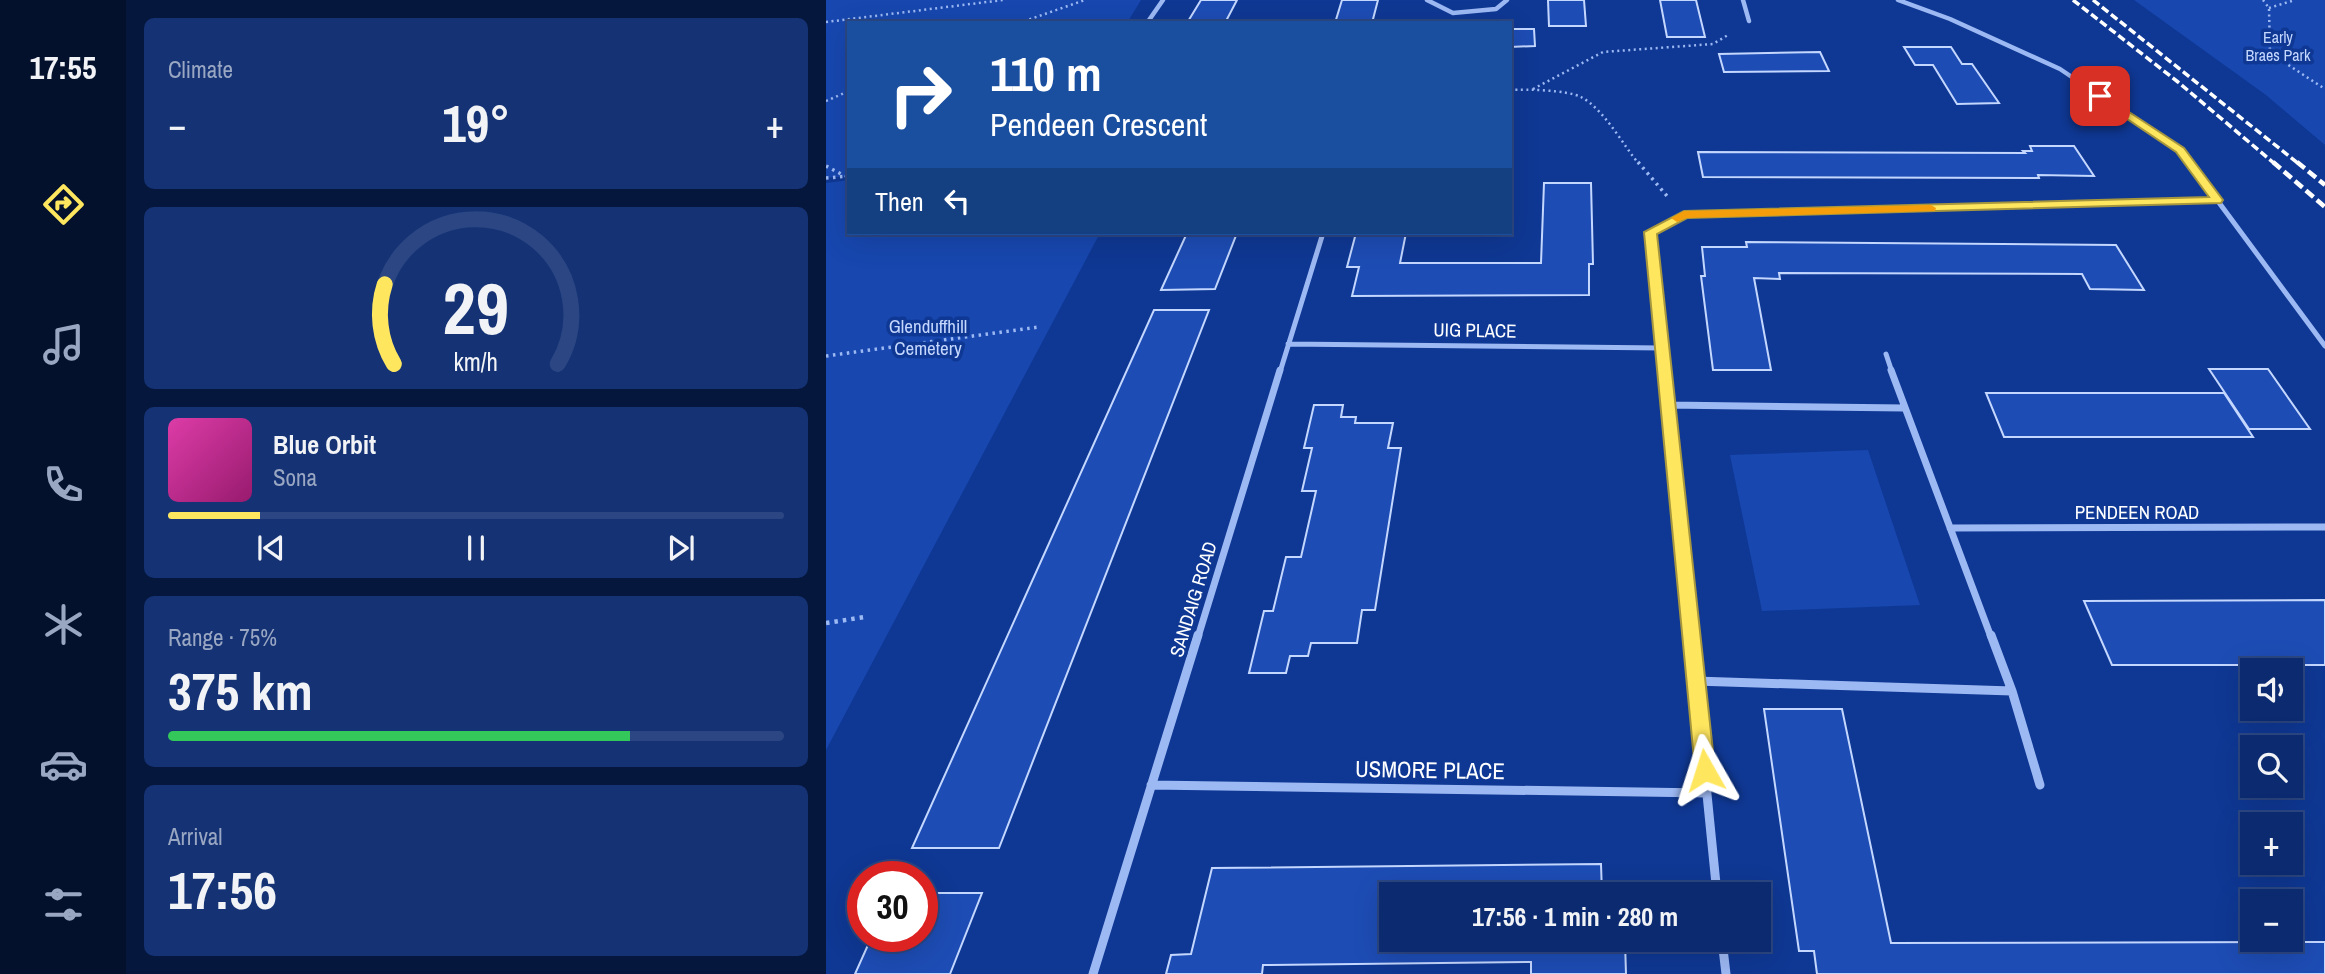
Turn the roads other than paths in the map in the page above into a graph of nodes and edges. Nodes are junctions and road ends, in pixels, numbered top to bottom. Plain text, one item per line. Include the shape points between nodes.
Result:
1 (1163, 0) edge
2 (1427, 0) edge
3 (1507, 0) edge
4 (1743, 0) edge
5 (1898, 0) edge
6 (1148, 21) edge
7 (1749, 21) road end
8 (2217, 200) junction
9 (1322, 235) edge
10 (1288, 344) junction
11 (2325, 346) edge
12 (1662, 348) junction
13 (1886, 354) dead end
14 (1668, 405) junction
15 (1903, 408) junction
16 (2325, 527) edge
17 (1950, 528) junction
18 (1695, 681) junction
19 (2012, 691) junction
20 (1152, 785) junction
21 (2040, 785) dead end
22 (1707, 793) junction
23 (1716, 882) edge
24 (1723, 952) edge
25 (1093, 974) edge
26 (1726, 974) edge

1 - 6 street
2 - 3 street via 1452,13 1496,9
4 - 7 street
5 - 8 street via 2060,69 2180,150
8 - 11 street
8 - 12 street via 1684,215 1650,232
9 - 10 street, SANDAIG ROAD
10 - 12 street, UIG PLACE
10 - 20 street, SANDAIG ROAD
12 - 14 street
13 - 15 street
14 - 15 street
14 - 18 street
15 - 17 street
16 - 17 street, PENDEEN ROAD
17 - 19 street
18 - 19 street
18 - 22 street
19 - 21 street
20 - 22 street, USMORE PLACE
20 - 25 street, SANDAIG ROAD
22 - 23 street
24 - 26 street

